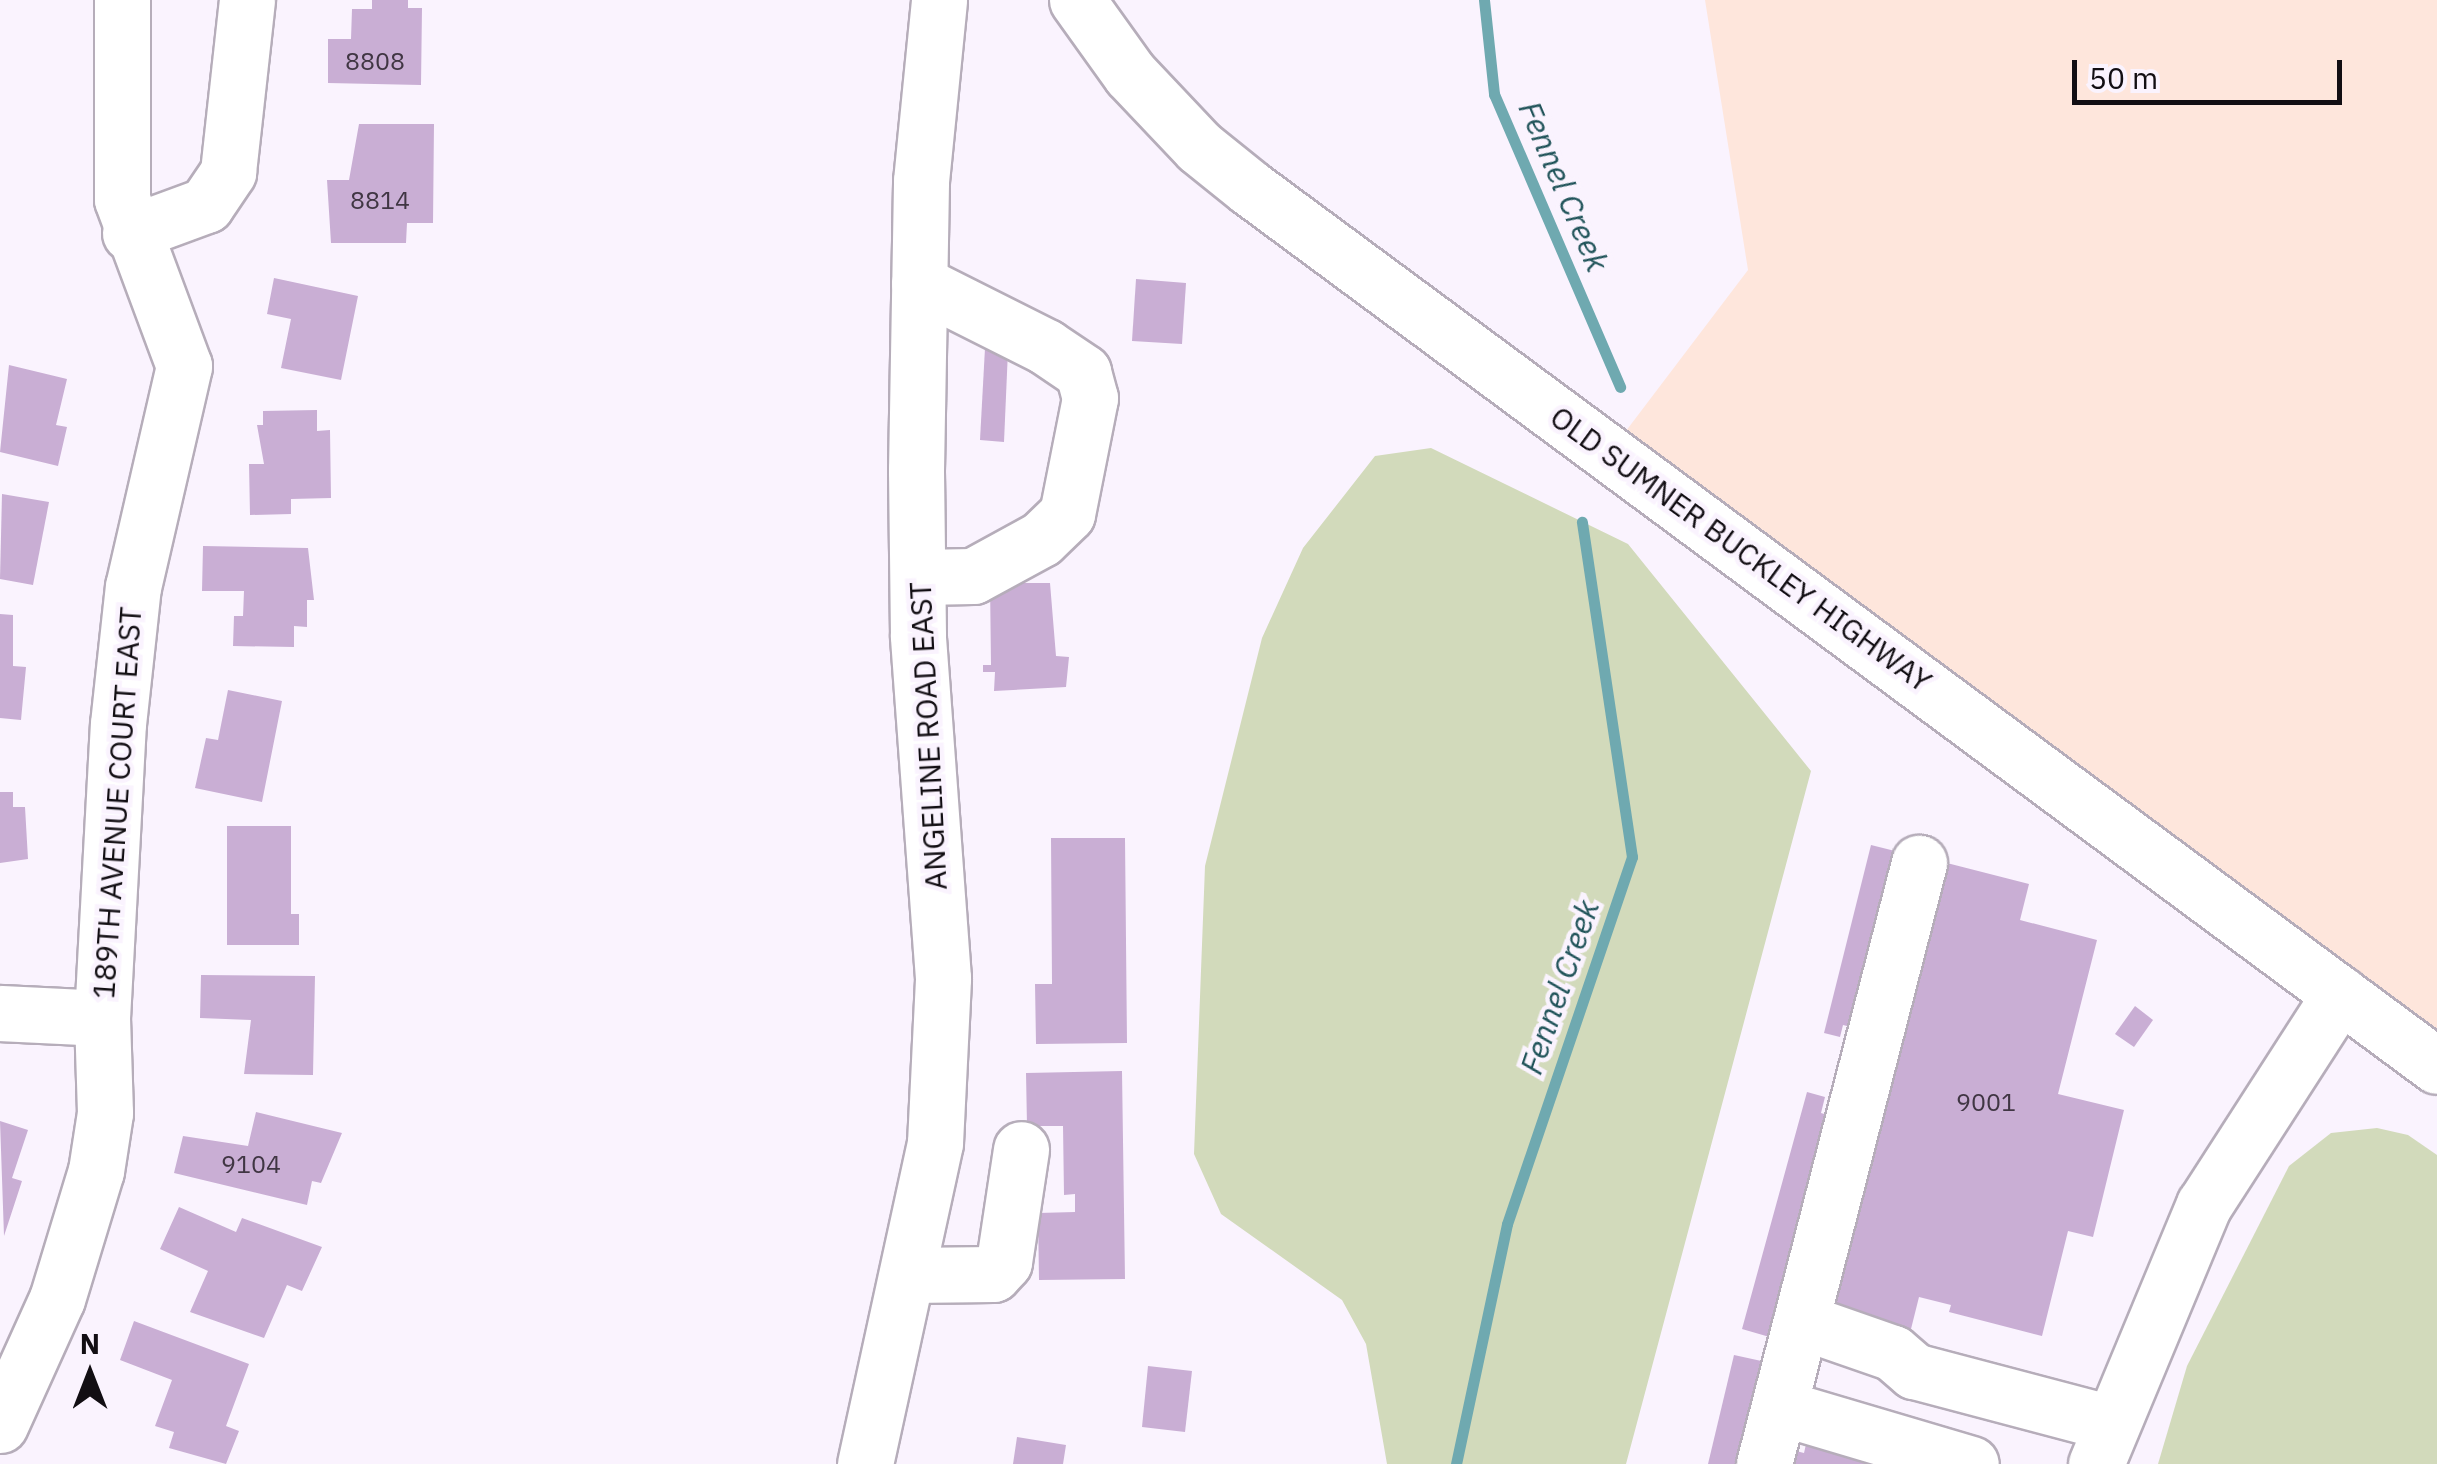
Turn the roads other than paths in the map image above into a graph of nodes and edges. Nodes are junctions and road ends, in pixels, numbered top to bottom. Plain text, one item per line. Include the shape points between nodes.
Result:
1 (122, 0) edge
2 (247, 0) edge
3 (939, 0) edge
4 (1078, 0) edge
5 (130, 233) junction
6 (919, 284) junction
7 (919, 577) junction
8 (1919, 864) dead end
9 (2340, 994) junction
10 (0, 1013) edge
11 (102, 1018) junction
12 (2437, 1066) edge
13 (1020, 1149) dead end
14 (909, 1275) junction
15 (1790, 1363) junction
16 (0, 1424) edge
17 (2103, 1444) edge
18 (865, 1464) edge
19 (1764, 1464) edge
20 (1971, 1464) edge

1 - 5 street, 189TH AVENUE COURT EAST via 122,199
2 - 5 street via 228,172 206,205
3 - 6 street, ANGELINE ROAD EAST
4 - 9 street, OLD SUMNER BUCKLEY HIGHWAY via 1142,86 1250,188
5 - 11 street, 189TH AVENUE COURT EAST via 184,366 132,587
6 - 7 street, ANGELINE ROAD EAST
6 - 7 street via 1046,346 1083,372 1090,398 1067,514 1041,540 973,576
7 - 14 street, ANGELINE ROAD EAST via 943,978 935,1143
8 - 15 street
9 - 12 street, OLD SUMNER BUCKLEY HIGHWAY
9 - 17 street via 2204,1205
10 - 11 street
11 - 16 street, 189TH AVENUE COURT EAST via 105,1114 96,1171 57,1299
13 - 14 street via 1004,1262 993,1274
14 - 18 street, ANGELINE ROAD EAST
15 - 17 street via 1892,1352 1914,1371
15 - 19 street
15 - 20 street

